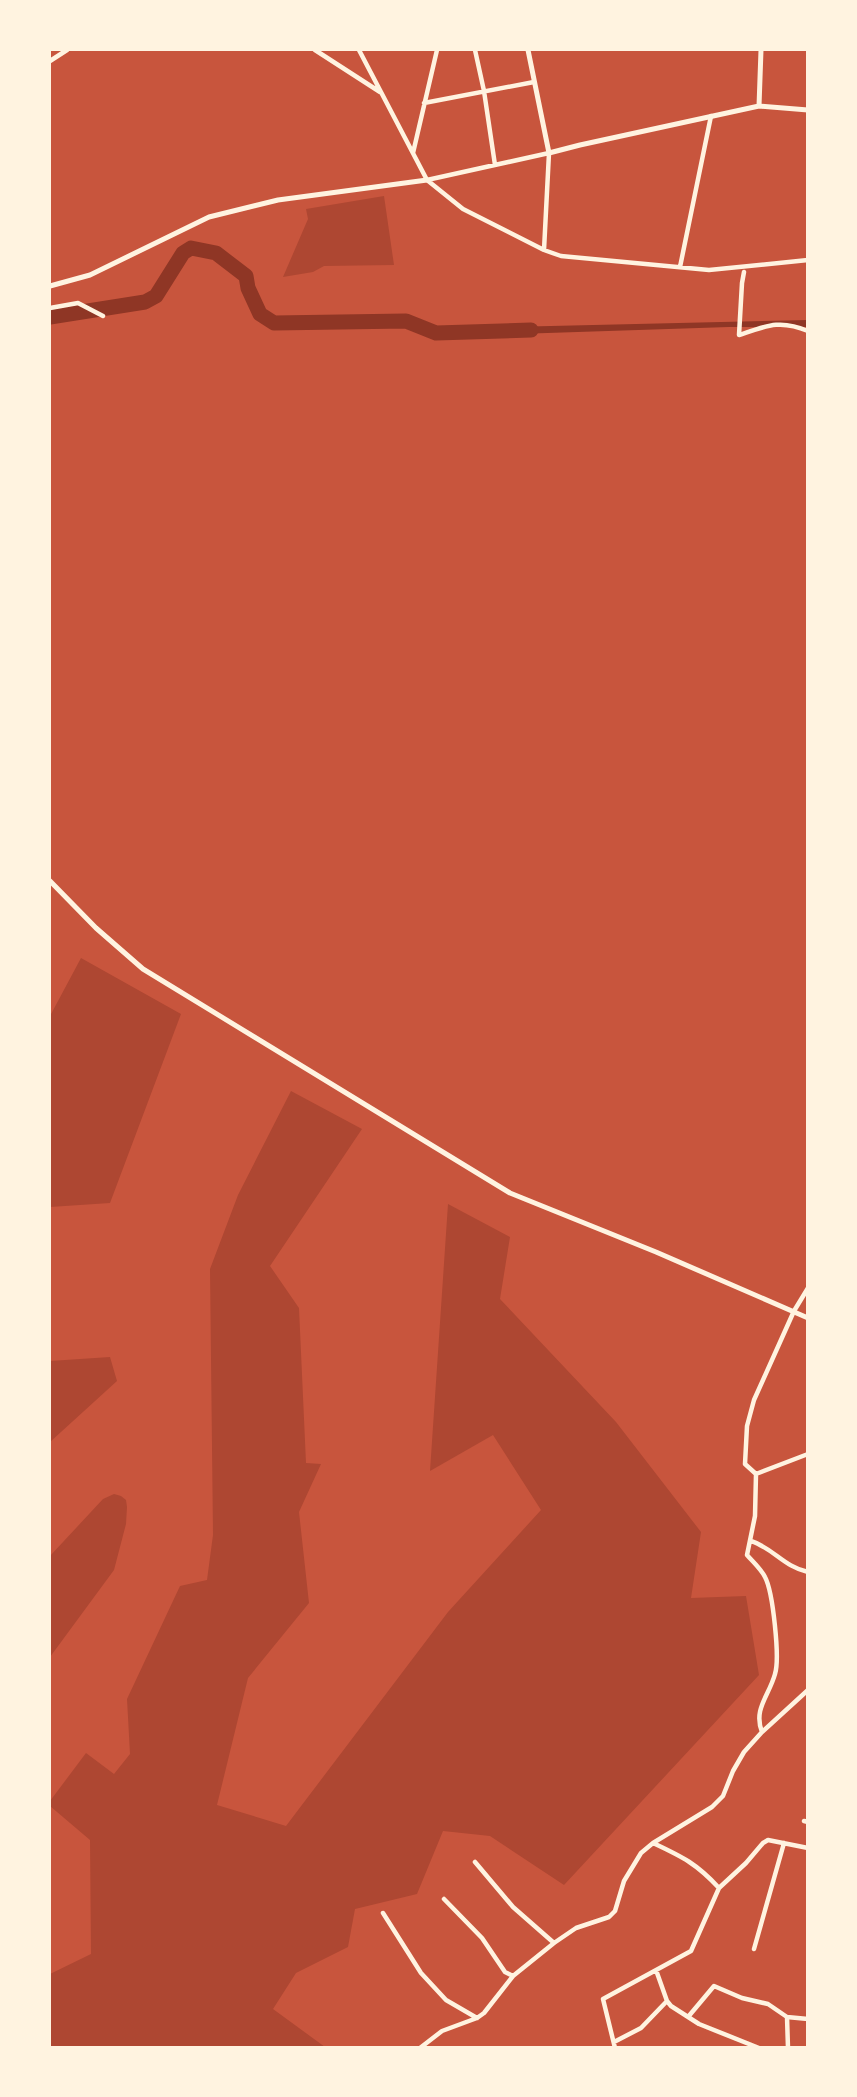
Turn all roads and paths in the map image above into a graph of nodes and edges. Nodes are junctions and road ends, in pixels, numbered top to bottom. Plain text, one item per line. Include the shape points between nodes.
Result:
1 (67, 50) edge
2 (315, 50) edge
3 (359, 50) edge
4 (437, 50) edge
5 (475, 50) edge
6 (528, 50) edge
7 (761, 50) edge
8 (50, 61) edge
9 (534, 82) junction
10 (484, 92) junction
11 (382, 93) junction
12 (424, 103) junction
13 (759, 106) junction
14 (807, 110) edge
15 (711, 116) junction
16 (413, 153) junction
17 (549, 153) junction
18 (495, 165) junction
19 (427, 180) junction
20 (544, 250) junction
21 (807, 260) edge
22 (680, 267) junction
23 (744, 272) dead end
24 (50, 286) edge
25 (50, 308) edge
26 (103, 316) dead end
27 (807, 331) edge
28 (50, 881) edge
29 (807, 1288) edge
30 (794, 1311) junction
31 (807, 1317) edge
32 (807, 1454) edge
33 (756, 1474) junction
34 (750, 1541) junction
35 (807, 1572) edge
36 (807, 1690) edge
37 (762, 1731) junction
38 (653, 1843) junction
39 (783, 1843) junction
40 (807, 1848) edge
41 (475, 1862) dead end
42 (719, 1888) junction
43 (444, 1899) dead end
44 (383, 1913) dead end
45 (554, 1943) junction
46 (754, 1949) dead end
47 (656, 1970) junction
48 (513, 1976) junction
49 (667, 2001) junction
50 (688, 2017) junction
51 (787, 2017) junction
52 (477, 2018) junction
53 (807, 2019) edge
54 (738, 2040) junction
55 (614, 2045) edge
56 (420, 2048) edge
57 (735, 2048) edge
58 (759, 2048) edge
59 (788, 2048) edge

1 - 8 street
2 - 11 street
3 - 11 street
4 - 12 street
5 - 10 street
6 - 9 street
7 - 13 street
9 - 10 street
9 - 17 street
10 - 12 street
10 - 18 street
11 - 16 street
12 - 16 street
13 - 14 street
13 - 15 street
15 - 17 street
15 - 22 street
16 - 19 street
17 - 18 street
17 - 20 street
18 - 19 street
19 - 20 street via 463,209
19 - 24 street via 278,200 208,217 90,275
20 - 22 street via 561,256
21 - 22 street via 710,270
23 - 27 street via 740,335 774,323
25 - 26 street via 78,303
28 - 30 street via 143,969 510,1193
29 - 30 street
30 - 31 street
30 - 33 street via 754,1400 747,1426 745,1464
32 - 33 street
33 - 34 street
34 - 35 street via 764,1545 791,1567
34 - 37 street via 747,1555 765,1576 769,1589 778,1657 758,1720
36 - 37 street
37 - 38 street via 744,1752 723,1796 712,1807
38 - 42 street via 690,1860
38 - 45 street via 640,1853 624,1881 615,1911 609,1917 576,1928
39 - 40 street
39 - 42 street via 763,1843
39 - 46 street
41 - 45 street via 513,1907
42 - 47 street via 691,1951
43 - 48 street via 482,1938 505,1972
44 - 52 street via 421,1973 446,2000
45 - 48 street
47 - 49 street
47 - 55 street via 603,1999
48 - 52 street
49 - 50 street
49 - 55 street via 641,2028
50 - 51 street via 714,1986 768,2004
50 - 54 street
51 - 53 street
51 - 59 street
52 - 56 street via 442,2031
54 - 57 street
54 - 58 street

